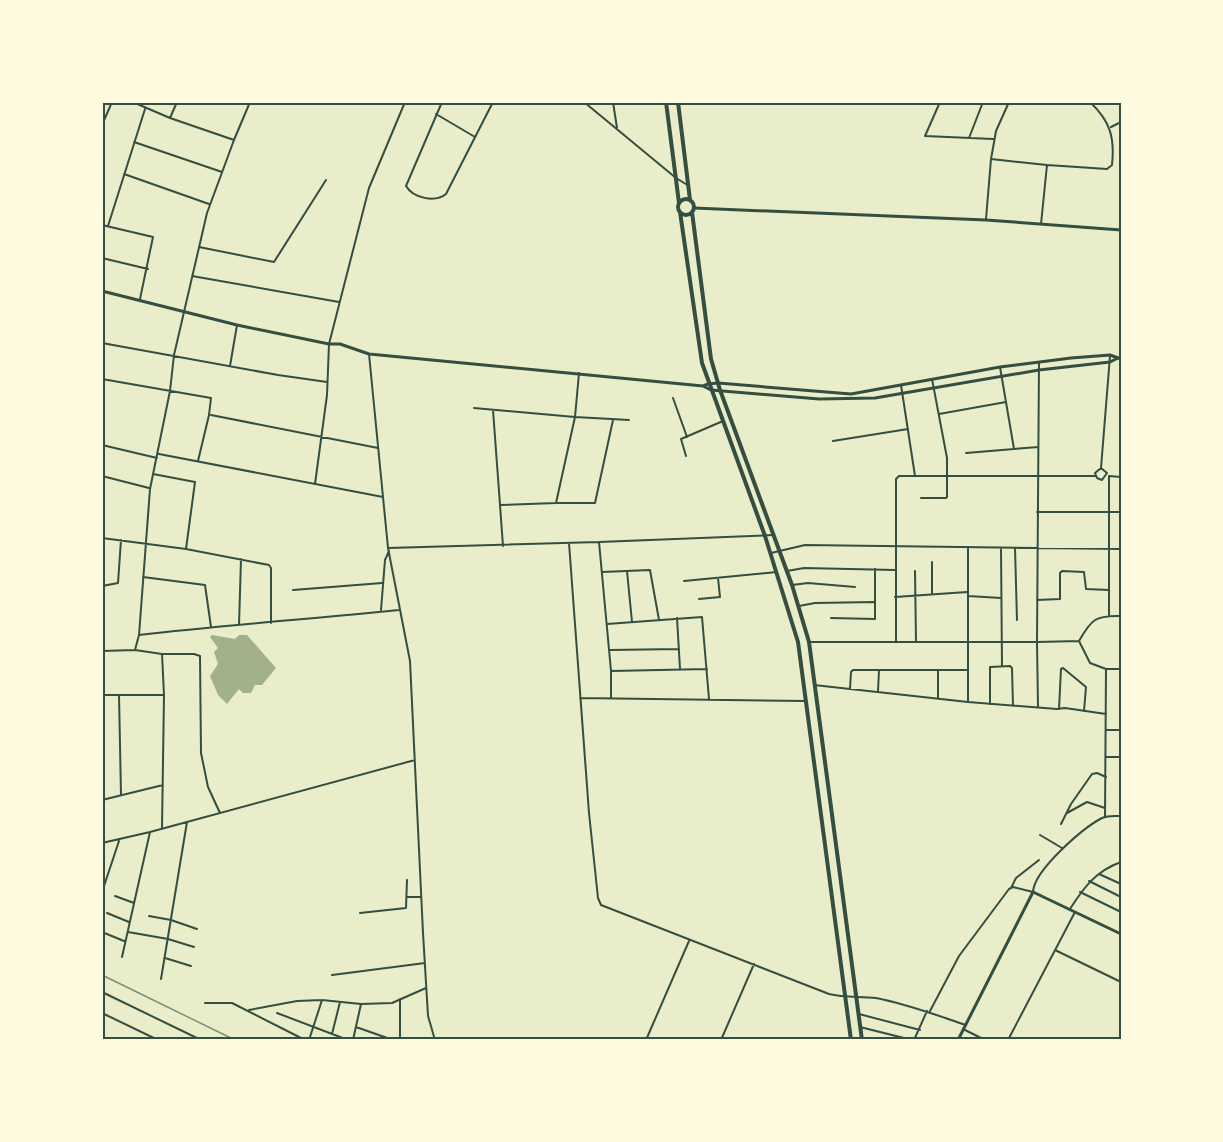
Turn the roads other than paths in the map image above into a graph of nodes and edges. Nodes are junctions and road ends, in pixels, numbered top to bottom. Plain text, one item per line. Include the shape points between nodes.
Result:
1 (112, 102) edge
2 (134, 102) edge
3 (177, 102) edge
4 (250, 102) edge
5 (405, 102) edge
6 (494, 102) edge
7 (584, 102) edge
8 (613, 102) edge
9 (666, 102) edge
10 (678, 102) edge
11 (940, 102) edge
12 (983, 102) edge
13 (1009, 102) edge
14 (1090, 102) edge
15 (441, 103) edge
16 (146, 108) junction
17 (436, 114) junction
18 (170, 118) junction
19 (1121, 122) edge
20 (102, 125) edge
21 (1111, 127) junction
22 (617, 128) junction
23 (475, 137) junction
24 (969, 138) junction
25 (994, 139) junction
26 (234, 140) junction
27 (134, 142) junction
28 (992, 159) junction
29 (1047, 165) junction
30 (222, 172) junction
31 (124, 174) junction
32 (676, 178) junction
33 (326, 180) dead end
34 (688, 186) junction
35 (690, 200) junction
36 (679, 203) junction
37 (210, 205) junction
38 (693, 210) junction
39 (680, 212) junction
40 (986, 220) junction
41 (1041, 224) junction
42 (102, 225) edge
43 (108, 226) junction
44 (1121, 230) edge
45 (199, 247) junction
46 (102, 258) edge
47 (148, 269) junction
48 (192, 276) junction
49 (102, 291) edge
50 (140, 302) junction
51 (339, 302) junction
52 (183, 311) junction
53 (237, 325) junction
54 (102, 343) edge
55 (329, 344) junction
56 (369, 354) junction
57 (174, 355) junction
58 (1110, 355) junction
59 (1071, 358) junction
60 (1120, 359) edge
61 (1039, 362) junction
62 (1110, 362) junction
63 (230, 366) junction
64 (1000, 367) junction
65 (1072, 367) junction
66 (1040, 370) junction
67 (579, 373) junction
68 (1002, 376) junction
69 (102, 379) edge
70 (933, 379) junction
71 (327, 382) junction
72 (718, 383) junction
73 (708, 384) junction
74 (901, 385) junction
75 (703, 386) junction
76 (934, 388) junction
77 (711, 390) junction
78 (720, 390) junction
79 (170, 391) junction
80 (903, 394) junction
81 (673, 398) dead end
82 (1006, 402) junction
83 (474, 408) dead end
84 (492, 410) junction
85 (939, 414) junction
86 (210, 415) junction
87 (575, 417) junction
88 (613, 419) junction
89 (629, 420) dead end
90 (723, 421) junction
91 (908, 429) junction
92 (687, 437) junction
93 (322, 438) junction
94 (832, 441) dead end
95 (102, 445) edge
96 (1038, 447) junction
97 (378, 448) junction
98 (1014, 449) junction
99 (966, 453) dead end
100 (157, 456) junction
101 (686, 456) dead end
102 (198, 461) junction
103 (1101, 468) junction
104 (153, 474) junction
105 (102, 476) edge
106 (915, 476) junction
107 (948, 476) junction
108 (1038, 476) junction
109 (1095, 476) junction
110 (1108, 476) junction
111 (1121, 477) edge
112 (315, 484) junction
113 (150, 489) junction
114 (383, 497) junction
115 (921, 498) dead end
116 (556, 503) junction
117 (500, 505) junction
118 (1037, 512) junction
119 (1109, 512) junction
120 (1121, 512) edge
121 (774, 535) junction
122 (765, 536) junction
123 (102, 538) edge
124 (121, 540) junction
125 (145, 542) junction
126 (599, 542) junction
127 (569, 543) junction
128 (503, 546) junction
129 (895, 546) junction
130 (968, 547) junction
131 (1001, 548) junction
132 (1015, 548) junction
133 (186, 549) junction
134 (1037, 549) junction
135 (1109, 549) junction
136 (1121, 549) edge
137 (388, 550) junction
138 (780, 550) junction
139 (771, 554) junction
140 (241, 559) junction
141 (932, 562) dead end
142 (875, 569) junction
143 (895, 570) junction
144 (627, 571) junction
145 (787, 571) junction
146 (915, 571) dead end
147 (602, 572) junction
148 (777, 572) junction
149 (142, 577) junction
150 (718, 578) junction
151 (684, 581) dead end
152 (382, 583) junction
153 (792, 585) junction
154 (102, 586) edge
155 (855, 586) dead end
156 (293, 590) dead end
157 (1109, 590) junction
158 (933, 594) junction
159 (968, 594) junction
160 (916, 595) junction
161 (895, 597) junction
162 (1001, 598) junction
163 (699, 599) dead end
164 (1037, 600) junction
165 (875, 602) junction
166 (799, 606) junction
167 (400, 609) junction
168 (381, 611) junction
169 (1109, 615) junction
170 (1121, 616) edge
171 (677, 618) junction
172 (831, 618) dead end
173 (659, 620) junction
174 (1017, 620) dead end
175 (632, 622) junction
176 (271, 623) junction
177 (606, 624) junction
178 (239, 625) junction
179 (211, 627) junction
180 (139, 635) junction
181 (1079, 641) junction
182 (808, 642) junction
183 (896, 642) junction
184 (916, 642) junction
185 (968, 642) junction
186 (1001, 642) junction
187 (1037, 642) junction
188 (679, 649) junction
189 (135, 650) junction
190 (609, 650) junction
191 (102, 651) edge
192 (162, 654) junction
193 (1002, 666) junction
194 (680, 669) junction
195 (707, 669) junction
196 (1106, 669) junction
197 (1121, 669) edge
198 (879, 670) junction
199 (938, 670) junction
200 (968, 670) junction
201 (611, 671) junction
202 (814, 685) junction
203 (850, 689) junction
204 (878, 692) junction
205 (805, 693) junction
206 (815, 693) junction
207 (102, 695) edge
208 (119, 695) junction
209 (164, 695) junction
210 (611, 698) junction
211 (580, 699) junction
212 (709, 699) junction
213 (938, 699) junction
214 (806, 701) junction
215 (968, 702) junction
216 (990, 704) junction
217 (1013, 706) junction
218 (1038, 708) junction
219 (1059, 709) junction
220 (1084, 711) junction
221 (1106, 714) junction
222 (1106, 730) junction
223 (1121, 730) edge
224 (1106, 757) junction
225 (1121, 757) edge
226 (415, 760) junction
227 (1106, 777) junction
228 (163, 785) junction
229 (121, 795) junction
230 (102, 800) edge
231 (1105, 808) junction
232 (220, 813) junction
233 (1067, 813) junction
234 (1121, 816) edge
235 (1105, 817) junction
236 (187, 822) junction
237 (1061, 824) dead end
238 (162, 828) junction
239 (150, 832) junction
240 (1040, 835) dead end
241 (120, 839) junction
242 (102, 843) edge
243 (1062, 848) junction
244 (1039, 860) dead end
245 (1121, 862) edge
246 (1098, 873) junction
247 (407, 880) dead end
248 (1089, 881) junction
249 (1121, 884) edge
250 (1011, 888) junction
251 (102, 892) edge
252 (1033, 892) junction
253 (1080, 892) junction
254 (115, 896) dead end
255 (407, 897) junction
256 (421, 897) junction
257 (1121, 897) edge
258 (134, 903) junction
259 (1070, 909) junction
260 (1075, 912) junction
261 (1121, 912) edge
262 (106, 913) dead end
263 (360, 913) dead end
264 (149, 916) dead end
265 (171, 920) junction
266 (130, 922) junction
267 (197, 929) dead end
268 (102, 932) edge
269 (128, 932) junction
270 (1121, 934) edge
271 (168, 939) junction
272 (689, 940) junction
273 (126, 942) junction
274 (194, 947) dead end
275 (1055, 950) junction
276 (122, 957) dead end
277 (165, 958) junction
278 (425, 963) junction
279 (754, 964) junction
280 (191, 966) dead end
281 (332, 975) dead end
282 (161, 979) dead end
283 (1121, 982) edge
284 (426, 988) junction
285 (102, 992) edge
286 (857, 997) junction
287 (847, 998) junction
288 (400, 999) junction
289 (322, 1000) junction
290 (340, 1001) junction
291 (205, 1003) dead end
292 (361, 1004) junction
293 (249, 1010) junction
294 (929, 1012) junction
295 (102, 1013) edge
296 (278, 1013) dead end
297 (859, 1014) junction
298 (313, 1027) junction
299 (356, 1027) junction
300 (860, 1027) junction
301 (965, 1027) junction
302 (920, 1030) junction
303 (332, 1034) junction
304 (158, 1040) edge
305 (201, 1040) edge
306 (307, 1040) edge
307 (348, 1040) edge
308 (353, 1040) edge
309 (393, 1040) edge
310 (400, 1040) edge
311 (435, 1040) edge
312 (646, 1040) edge
313 (721, 1040) edge
314 (852, 1040) edge
315 (862, 1040) edge
316 (913, 1040) edge
317 (958, 1040) edge
318 (985, 1040) edge
319 (1008, 1040) edge

1 - 20 street
2 - 16 street
3 - 18 street
4 - 26 street
5 - 51 street via 369,188
6 - 23 street
7 - 22 street
8 - 22 street
9 - 32 highway
10 - 34 highway
11 - 24 street via 925,136
12 - 24 street
13 - 25 street
14 - 21 street
15 - 17 street
16 - 18 street
16 - 27 street
17 - 23 street
17 - 23 street via 406,185 408,190 430,200 445,196
18 - 26 street
19 - 21 street
21 - 29 street via 1110,168
22 - 32 street
24 - 25 street
25 - 28 street
26 - 30 street
27 - 30 street
27 - 31 street
28 - 29 street
28 - 40 street
29 - 41 street
30 - 37 street
31 - 37 street
31 - 43 street
32 - 34 street
32 - 36 highway
33 - 45 street via 274,262
34 - 35 highway
35 - 36 highway
35 - 38 highway
36 - 39 highway
37 - 45 street
38 - 39 highway via 687,215
38 - 40 street
38 - 72 highway via 711,359
39 - 73 highway
40 - 41 street
41 - 44 street
42 - 43 street
43 - 47 street via 153,237
45 - 48 street
46 - 47 street
47 - 50 street
48 - 51 street
48 - 52 street
49 - 50 street
50 - 52 street
51 - 55 street
52 - 53 street
52 - 57 street
53 - 55 street
53 - 63 street
54 - 57 street
55 - 56 street
55 - 71 street
56 - 67 street
56 - 97 street
57 - 63 street
57 - 79 street
58 - 59 street
58 - 60 street
58 - 62 street
59 - 61 street
59 - 65 street
60 - 62 street
61 - 64 street
61 - 66 street
62 - 65 street
62 - 103 street
63 - 71 street
64 - 68 street
64 - 70 street
65 - 66 street
66 - 68 street
66 - 96 street
67 - 75 street
67 - 87 street
68 - 76 street
68 - 82 street
69 - 79 street
70 - 74 street
70 - 76 street
71 - 93 street
72 - 73 street
72 - 74 street via 851,394
72 - 78 highway
73 - 75 street
73 - 77 highway
74 - 80 street
75 - 77 street
76 - 80 street
76 - 85 street
77 - 78 street
77 - 90 highway
78 - 80 street via 849,400
78 - 121 highway
79 - 86 street via 211,398
79 - 100 street
80 - 91 street
81 - 92 street
82 - 85 street
82 - 98 street
83 - 84 street
84 - 87 street
84 - 117 street
85 - 107 street
86 - 93 street
86 - 102 street
87 - 88 street
87 - 116 street
88 - 89 street
88 - 116 street via 595,502
90 - 92 street
90 - 122 highway
91 - 94 street
91 - 106 street
92 - 101 street via 681,439
93 - 97 street
93 - 112 street
95 - 100 street
96 - 98 street
96 - 108 street
97 - 114 street
98 - 99 street
100 - 102 street
100 - 104 street
102 - 112 street
103 - 109 street
103 - 110 street
104 - 113 street
104 - 133 street via 195,482
105 - 113 street
106 - 107 street
106 - 129 street via 896,479
107 - 108 street
107 - 115 street via 946,498
108 - 109 street
108 - 118 street
109 - 110 street via 1099,480
110 - 111 street
110 - 119 street
112 - 114 street
113 - 125 street
114 - 137 street
116 - 117 street
117 - 128 street
118 - 119 street
118 - 134 street
119 - 120 street
119 - 135 street
121 - 122 street
121 - 138 highway
122 - 126 street
122 - 139 highway
123 - 124 street
124 - 125 street
124 - 154 street via 118,583
125 - 133 street
125 - 149 street
126 - 127 street
126 - 147 street
127 - 128 street
127 - 211 street
128 - 137 street
129 - 130 street
129 - 138 street via 805,546
129 - 143 street
130 - 131 street
130 - 159 street
131 - 132 street
131 - 162 street
132 - 134 street
132 - 174 street
133 - 140 street
134 - 135 street
134 - 164 street
135 - 136 street
135 - 157 street
137 - 152 street
137 - 167 street
138 - 139 street
138 - 145 highway
139 - 148 highway
140 - 176 street via 271,567
140 - 178 street
141 - 158 street
142 - 143 street
142 - 145 street
142 - 165 street
143 - 161 street
144 - 147 street
144 - 173 street via 651,572
144 - 175 street
145 - 153 highway
146 - 160 street
147 - 177 street
148 - 150 street
148 - 205 highway via 798,642
149 - 179 street via 205,585
149 - 180 street
150 - 151 street
150 - 163 street via 720,597
152 - 156 street
152 - 168 street
153 - 155 street
153 - 166 highway
157 - 164 street via 1086,589 1084,572 1062,571 1060,599
157 - 169 street
158 - 159 street
158 - 160 street
159 - 162 street
159 - 185 street
160 - 161 street
160 - 184 street
161 - 183 street
162 - 186 street
164 - 187 street
165 - 166 street
165 - 172 street via 874,619
166 - 182 highway
167 - 168 street
167 - 226 street via 410,661
168 - 176 street
169 - 170 street
169 - 181 street via 1089,623
171 - 173 street
171 - 188 street
171 - 195 street via 702,616
173 - 175 street
175 - 177 street
176 - 178 street
177 - 190 street
178 - 179 street
179 - 180 street
180 - 189 street
181 - 187 street
181 - 196 street via 1090,663
182 - 183 street
182 - 202 highway
183 - 184 street
184 - 185 street
185 - 186 street
185 - 200 street
186 - 187 street
186 - 193 street
187 - 218 street
188 - 190 street
188 - 194 street
189 - 191 street
189 - 192 street
190 - 201 street
192 - 209 street
192 - 232 street via 200,656 201,753 208,787
193 - 216 street via 990,667
193 - 217 street via 1012,668
194 - 195 street
194 - 201 street
195 - 212 street
196 - 197 street
196 - 221 street
198 - 199 street
198 - 203 street via 851,671
198 - 204 street
199 - 200 street
199 - 213 street
200 - 215 street
201 - 210 street
202 - 203 street
202 - 206 highway
203 - 204 street
204 - 213 street
205 - 206 highway
205 - 214 highway
206 - 286 highway
207 - 208 street
208 - 209 street
208 - 229 street
209 - 228 street
210 - 211 street
210 - 212 street
211 - 272 street via 600,902 604,908
212 - 214 street
213 - 215 street
214 - 287 highway
215 - 216 street
216 - 217 street
217 - 218 street
218 - 219 street
219 - 220 street
219 - 220 street via 1063,668 1086,687
220 - 221 street
221 - 222 street
222 - 223 street
222 - 224 street
224 - 225 street
224 - 227 street
226 - 232 street
226 - 256 street
227 - 231 street
227 - 233 street via 1092,774
228 - 229 street
228 - 238 street
229 - 230 street
231 - 233 street via 1087,802
231 - 235 street
232 - 236 street
233 - 237 street
234 - 235 street
235 - 243 street
236 - 238 street
236 - 265 street
238 - 239 street
239 - 241 street
239 - 258 street
240 - 243 street
241 - 242 street
241 - 251 street
243 - 252 street via 1035,882
244 - 250 street via 1016,878
245 - 246 street
246 - 248 street
246 - 249 street
247 - 255 street
248 - 253 street
248 - 257 street
250 - 252 street
250 - 294 street via 959,956
252 - 259 street
252 - 301 street
253 - 259 street
253 - 261 street
254 - 258 street
255 - 256 street
255 - 263 street via 405,909
256 - 278 street
258 - 266 street
259 - 260 street
260 - 270 street
260 - 275 street
262 - 266 street
264 - 265 street
265 - 267 street
265 - 271 street
266 - 269 street
268 - 273 street
269 - 271 street
269 - 273 street
271 - 274 street
271 - 277 street
272 - 279 street
272 - 312 street
273 - 276 street
275 - 283 street
275 - 319 street
277 - 280 street
277 - 282 street
278 - 281 street
278 - 284 street
279 - 287 street
279 - 313 street
284 - 288 street
284 - 311 street
285 - 305 street
286 - 287 street
286 - 294 street
286 - 297 highway
287 - 314 highway
288 - 292 street
288 - 310 street
289 - 290 street
289 - 293 street
289 - 298 street
290 - 292 street
290 - 303 street
291 - 293 street via 229,1002
292 - 299 street
293 - 306 street
294 - 301 street
294 - 302 street
295 - 304 street
296 - 298 street
297 - 300 highway
297 - 302 street
298 - 303 street
298 - 306 street
299 - 308 street
299 - 309 street
300 - 315 highway
300 - 316 street
301 - 317 street
301 - 318 street
302 - 316 street
303 - 307 street

